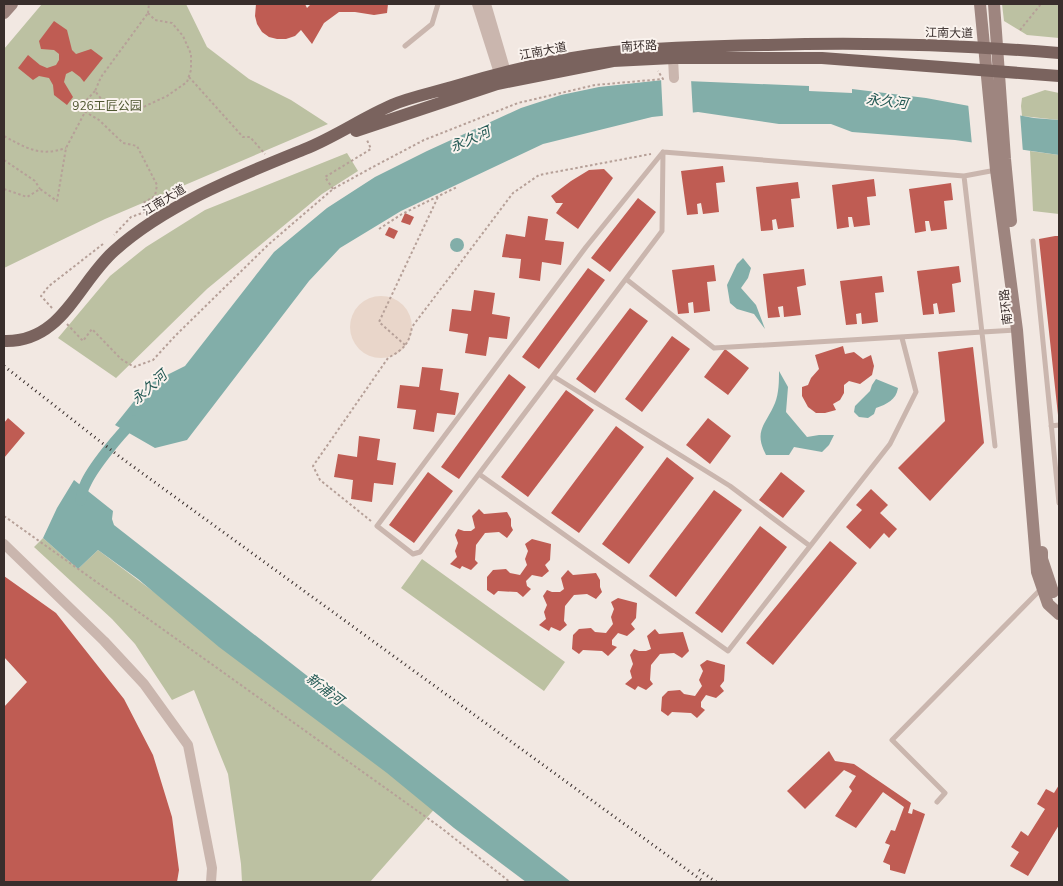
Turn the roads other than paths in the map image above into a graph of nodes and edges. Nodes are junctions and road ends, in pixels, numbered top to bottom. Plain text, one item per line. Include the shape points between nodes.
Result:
1 (12, 4) edge
2 (438, 4) edge
3 (476, 4) edge
4 (486, 4) edge
5 (980, 4) edge
6 (994, 4) edge
7 (4, 13) edge
8 (405, 46) dead end
9 (983, 47) junction
10 (997, 48) junction
11 (1059, 53) edge
12 (673, 58) junction
13 (992, 70) junction
14 (503, 73) junction
15 (1059, 76) edge
16 (674, 78) dead end
17 (307, 148) junction
18 (664, 152) junction
19 (999, 164) junction
20 (964, 176) junction
21 (1034, 241) dead end
22 (626, 279) junction
23 (1017, 330) junction
24 (981, 332) junction
25 (902, 338) junction
26 (4, 340) edge
27 (553, 376) junction
28 (1059, 425) edge
29 (1051, 426) junction
30 (995, 446) dead end
31 (478, 474) junction
32 (1059, 503) edge
33 (4, 544) edge
34 (810, 546) junction
35 (1042, 587) junction
36 (1059, 603) edge
37 (1059, 614) edge
38 (937, 802) dead end
39 (211, 882) edge

1 - 7 main road
2 - 8 lane via 432,24
3 - 14 street
4 - 14 street
5 - 9 main road, 南环路
6 - 10 main road, 南环路
9 - 10 main road, 江南大道
9 - 13 main road, 南环路
9 - 14 main road, 江南大道 via 825,43 675,47 611,52
10 - 11 main road, 江南大道
10 - 13 main road, 南环路
12 - 13 main road, 南环路 via 822,58
12 - 16 street
12 - 17 main road, 南环路 via 613,61 497,84
13 - 15 main road
13 - 19 main road, 南环路
14 - 17 main road, 江南大道 via 393,105
17 - 26 main road, 江南大道 via 188,200 136,233 112,253 60,319 35,336
18 - 20 lane
18 - 22 lane via 662,232
18 - 31 lane via 586,246 377,526 413,554 420,552
19 - 20 lane
19 - 23 main road, 南环路
19 - 36 main road, 南环路 via 1034,444 1042,559
20 - 24 lane
21 - 29 lane
22 - 25 lane via 714,348
22 - 27 lane
23 - 24 lane
23 - 35 main road, 南环路 via 1037,572
24 - 25 lane
24 - 30 lane
25 - 34 lane via 916,392 890,444
27 - 31 lane
27 - 34 lane via 730,486
28 - 29 lane
29 - 32 lane
31 - 34 lane via 728,651
33 - 39 street via 144,684 188,745 212,868
35 - 37 main road, 南环路 via 1048,604
35 - 38 lane via 892,740 945,793

